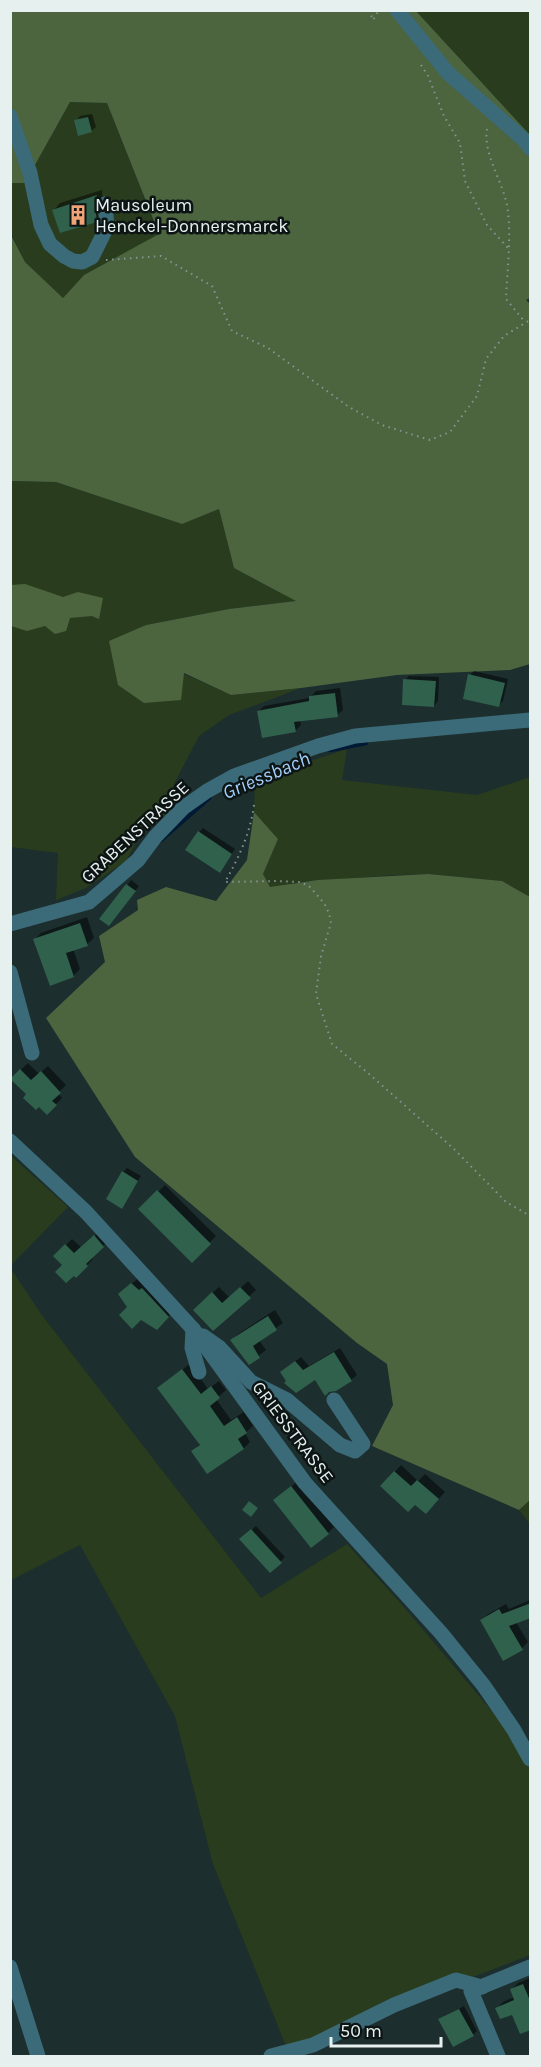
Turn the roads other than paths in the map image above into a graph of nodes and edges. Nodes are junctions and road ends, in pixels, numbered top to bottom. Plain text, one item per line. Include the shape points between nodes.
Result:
1 (397, 10) edge
2 (10, 116) edge
3 (531, 148) edge
4 (105, 204) dead end
5 (531, 720) edge
6 (10, 924) edge
7 (10, 972) edge
8 (32, 1053) dead end
9 (10, 1141) edge
10 (193, 1329) junction
11 (199, 1372) dead end
12 (334, 1400) dead end
13 (531, 1758) edge
14 (10, 1967) edge
15 (531, 1967) edge
16 (482, 1987) junction
17 (38, 2056) edge
18 (272, 2056) edge
19 (498, 2056) edge

1 - 3 street via 448,73
2 - 4 street via 50,244 73,261 92,257 107,227
5 - 6 street, GRABENSTRASSE via 355,736 234,776 183,808 138,860 89,902
7 - 8 street
9 - 10 street, GRIESSTRASSE via 86,1212
10 - 11 street via 192,1348
10 - 12 street via 220,1348 251,1382 286,1400 340,1445 355,1451 363,1444
10 - 13 street, GRIESSTRASSE via 305,1483 484,1686
14 - 17 street
15 - 16 street
16 - 18 street via 456,1980 313,2045
16 - 19 street via 471,1991

